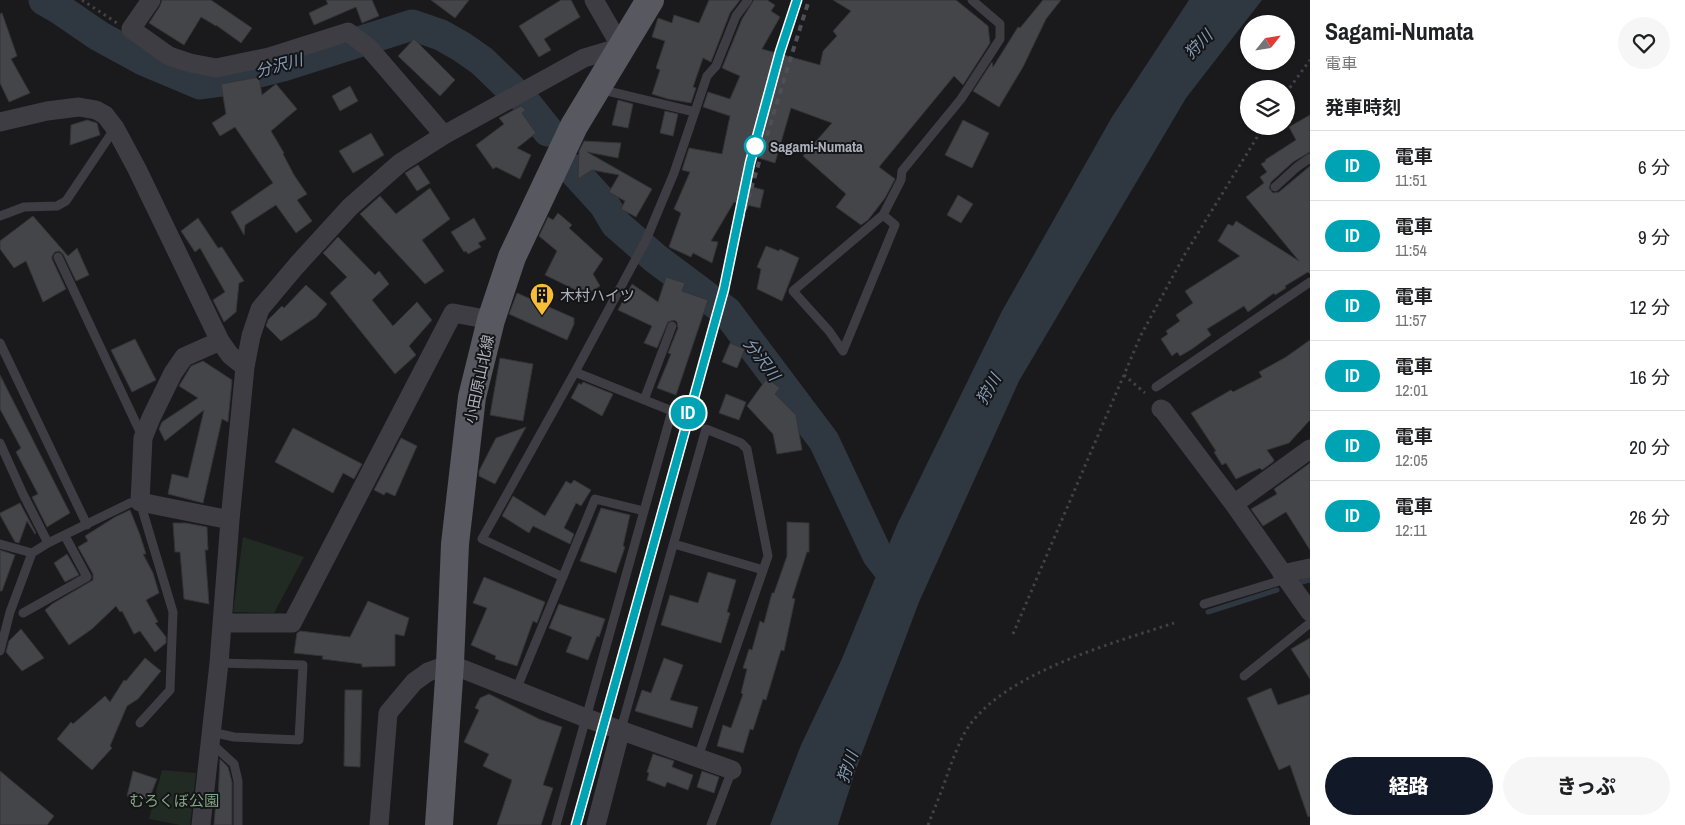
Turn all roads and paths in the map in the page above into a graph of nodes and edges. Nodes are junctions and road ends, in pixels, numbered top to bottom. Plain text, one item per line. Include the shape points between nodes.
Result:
1 (82, 0) edge
2 (151, 0) edge
3 (594, 0) edge
4 (650, 0) edge
5 (748, 0) edge
6 (972, 0) edge
7 (131, 29) junction
8 (621, 47) junction
9 (1310, 60) edge
10 (1295, 81) edge
11 (596, 88) junction
12 (694, 112) junction
13 (0, 122) edge
14 (115, 128) junction
15 (444, 135) junction
16 (1258, 135) edge
17 (1310, 158) edge
18 (1274, 187) dead end
19 (882, 215) junction
20 (0, 216) edge
21 (58, 257) dead end
22 (1310, 282) edge
23 (491, 320) junction
24 (672, 326) dead end
25 (220, 340) junction
26 (0, 343) edge
27 (245, 366) junction
28 (576, 372) junction
29 (1156, 387) dead end
30 (644, 400) junction
31 (1161, 409) dead end
32 (143, 438) junction
33 (0, 443) edge
34 (1310, 449) edge
35 (140, 502) junction
36 (1234, 504) junction
37 (644, 511) junction
38 (230, 520) junction
39 (87, 524) junction
40 (65, 536) junction
41 (48, 543) junction
42 (0, 544) edge
43 (674, 544) junction
44 (32, 553) junction
45 (1310, 568) edge
46 (763, 570) junction
47 (1284, 576) junction
48 (563, 577) junction
49 (1204, 604) dead end
50 (1310, 612) edge
51 (23, 614) dead end
52 (222, 623) junction
53 (1174, 623) dead end
54 (1310, 623) edge
55 (1013, 634) dead end
56 (0, 651) edge
57 (219, 663) junction
58 (450, 664) junction
59 (1244, 676) dead end
60 (516, 690) junction
61 (586, 718) junction
62 (140, 723) dead end
63 (622, 729) junction
64 (211, 737) junction
65 (698, 758) junction
66 (732, 770) joint
67 (201, 825) edge
68 (238, 825) edge
69 (379, 825) edge
70 (438, 825) edge
71 (556, 825) edge
72 (596, 825) edge
73 (711, 825) edge
74 (928, 825) edge

1 - 7 path via 127,30
2 - 7 street
3 - 8 street
4 - 8 main road, 小田原山北線
5 - 12 lane via 736,16 716,66 707,76
6 - 19 lane via 1000,24 1000,39 961,98 902,172
7 - 15 street via 169,56 216,68 270,57 348,32 369,48
8 - 11 main road, 小田原山北線
8 - 15 street via 584,58
9 - 10 path
11 - 12 lane
11 - 23 main road, 小田原山北線 via 574,126 512,257
12 - 28 lane via 674,173 646,240
13 - 14 street via 79,107 96,110
14 - 20 lane via 66,201 57,206 24,207
14 - 25 street
15 - 27 street via 400,164 350,207 298,265 260,310 250,336
16 - 55 path via 1185,254 1142,336
17 - 18 lane
19 - 19 lane via 792,291 844,351 895,225
21 - 32 lane
22 - 29 lane
23 - 52 street via 453,313 292,623
23 - 58 main road, 小田原山北線 via 472,397 455,544
24 - 30 lane
25 - 27 street via 230,355
25 - 32 street via 184,356 154,410
26 - 39 lane
27 - 38 street
28 - 30 lane
28 - 48 lane via 482,539
30 - 37 lane via 672,411
31 - 36 street
32 - 35 street
33 - 41 lane
34 - 36 street
35 - 38 street
35 - 39 lane via 130,503
35 - 62 lane via 173,612 170,690
36 - 47 street
37 - 48 lane via 595,499
37 - 61 lane
38 - 52 street
39 - 40 lane
40 - 41 lane
40 - 51 lane via 87,577
41 - 44 lane
42 - 44 lane
43 - 46 lane
43 - 46 lane via 706,429 748,449 768,556
43 - 63 lane
44 - 56 lane via 10,612
45 - 47 street
46 - 65 lane
47 - 49 lane
47 - 50 street
48 - 60 lane
52 - 57 street
53 - 74 path via 1088,651 1010,688 986,707 968,726
54 - 59 lane
57 - 64 street
57 - 64 lane via 304,665 299,740
58 - 60 street
58 - 69 street via 428,672 414,682 388,713
58 - 70 main road, 小田原山北線
60 - 61 street
61 - 63 street
61 - 71 lane
63 - 65 street
63 - 72 street
64 - 67 street
64 - 68 lane via 234,764 238,781
65 - 66 street
66 - 73 lane

